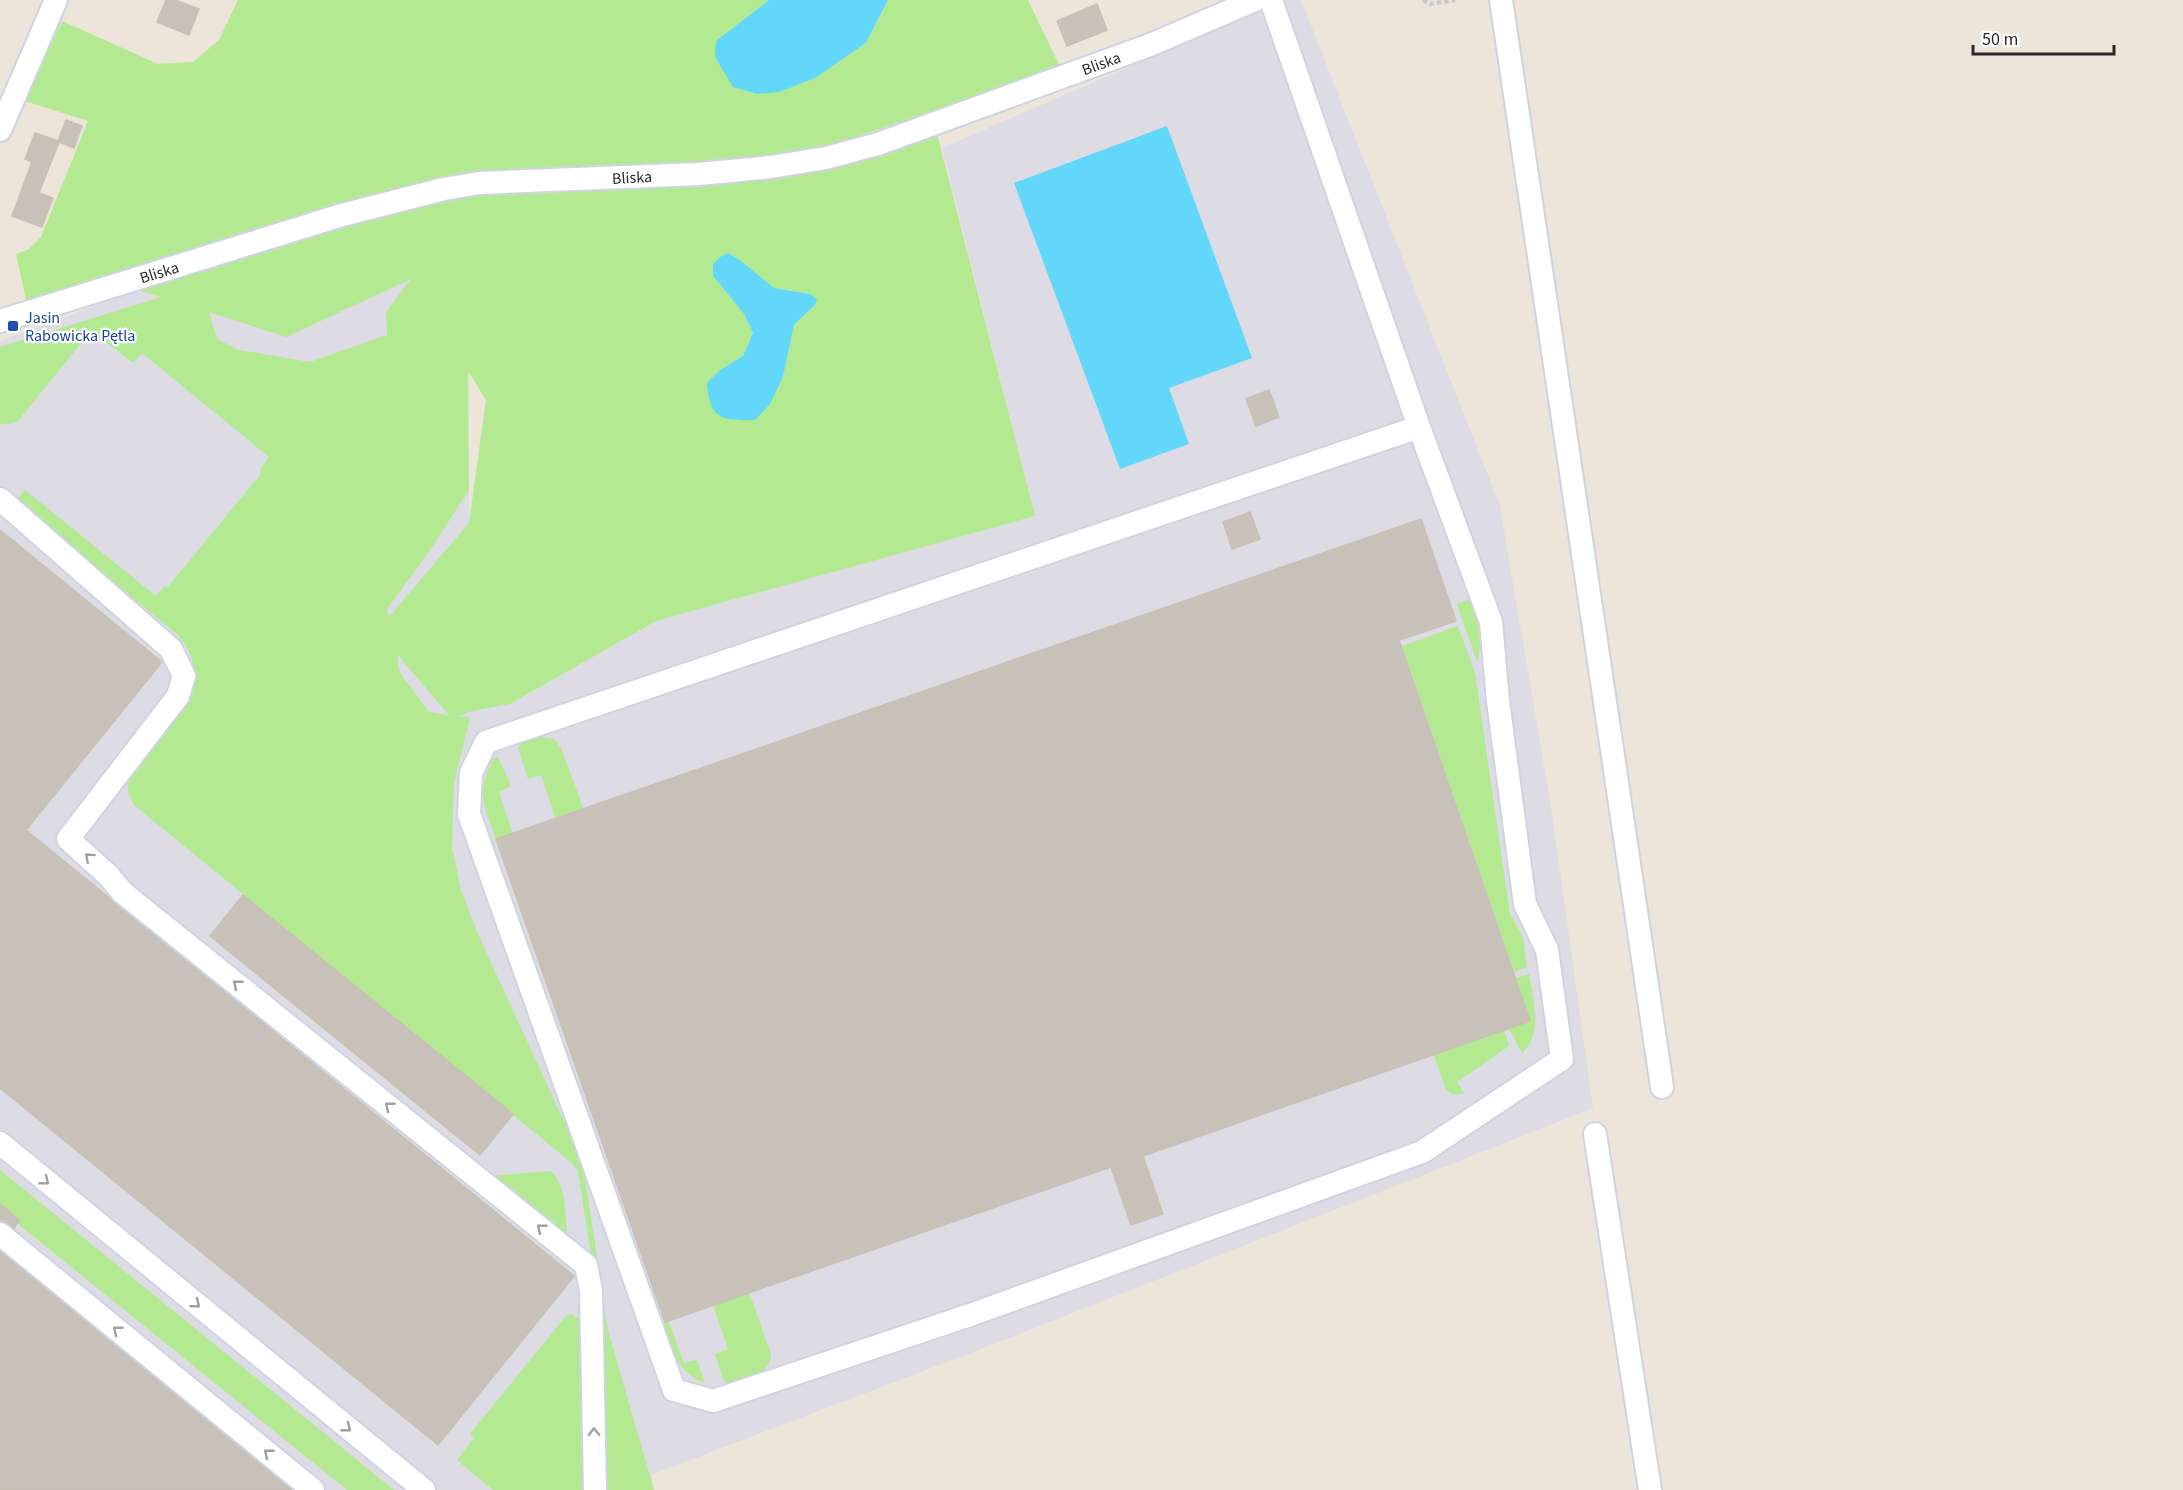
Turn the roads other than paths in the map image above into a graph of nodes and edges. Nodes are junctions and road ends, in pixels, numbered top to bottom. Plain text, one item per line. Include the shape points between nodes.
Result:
1 (1255, 0) edge
2 (1271, 0) edge
3 (1501, 0) edge
4 (58, 4) edge
5 (0, 130) edge
6 (0, 321) edge
7 (1419, 427) junction
8 (0, 500) edge
9 (1662, 1087) dead end
10 (1595, 1134) dead end
11 (0, 1143) edge
12 (0, 1234) edge
13 (313, 1490) edge
14 (424, 1490) edge
15 (595, 1490) edge
16 (1650, 1490) edge

1 - 6 street, Bliska via 1150,45 878,144 826,158 699,174 479,183 444,189 342,215
2 - 7 street
3 - 9 street
4 - 5 street
7 - 7 street via 1491,622 1525,904 1547,950 1563,1059 1422,1152 973,1314 713,1401 674,1390 469,814 471,773 486,742
15 -> 8 street via 591,1290 586,1265 122,892 68,839 178,696 184,675 171,649
10 - 16 street
11 -> 14 street
13 -> 12 street

